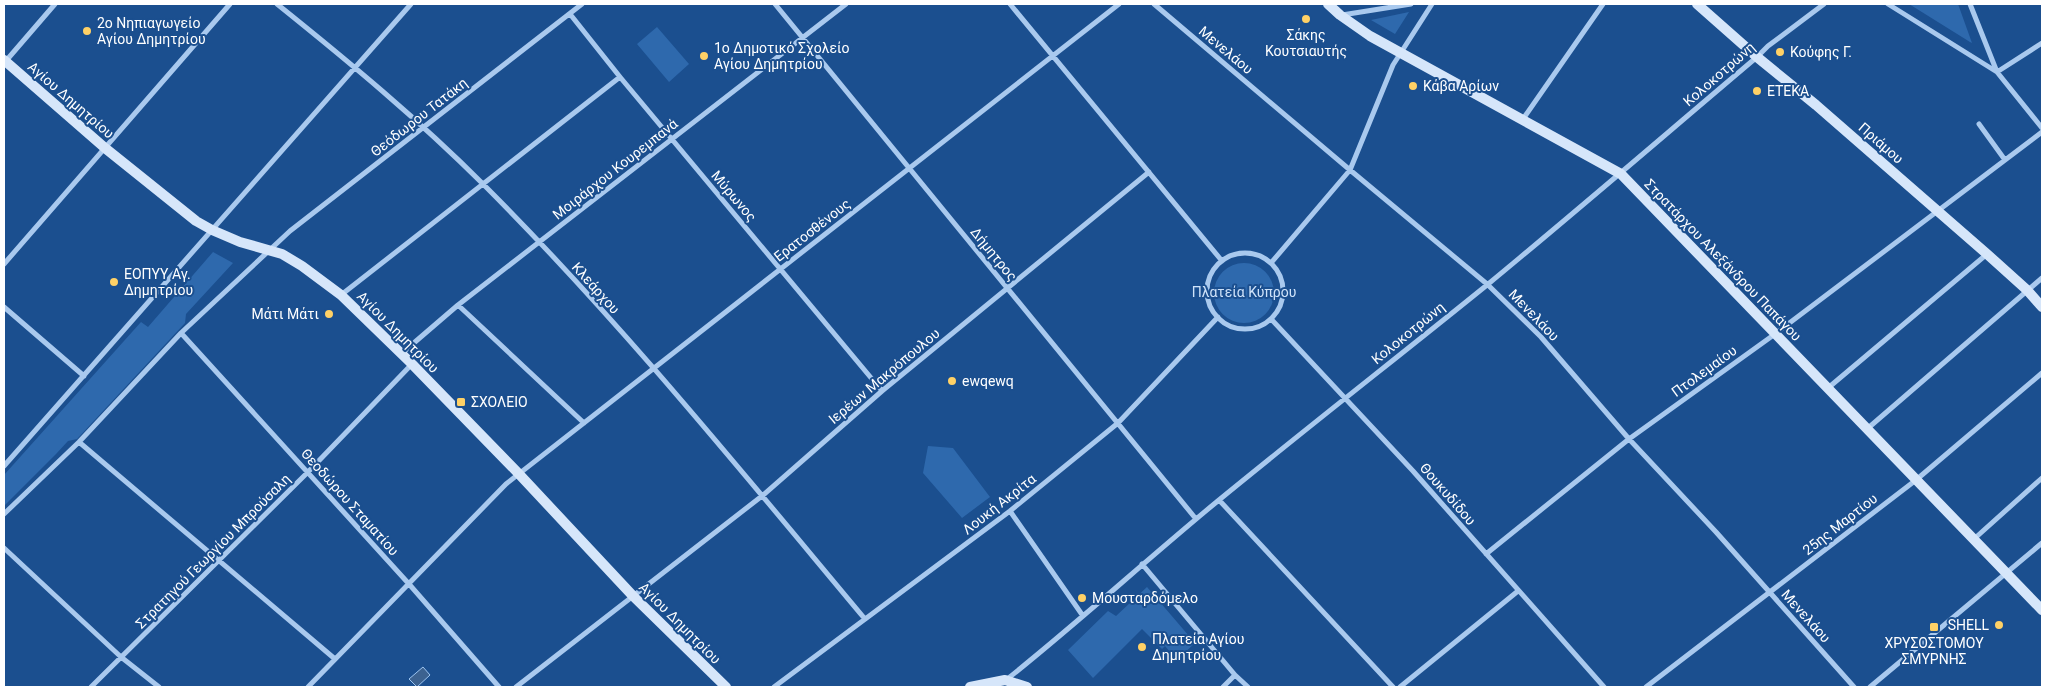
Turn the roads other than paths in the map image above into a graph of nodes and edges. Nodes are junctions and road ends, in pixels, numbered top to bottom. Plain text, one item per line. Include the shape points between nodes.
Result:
1 (55, 4) edge
2 (230, 4) edge
3 (277, 4) edge
4 (411, 4) edge
5 (582, 4) edge
6 (775, 4) edge
7 (846, 4) edge
8 (1010, 4) edge
9 (1118, 4) edge
10 (1154, 4) edge
11 (1328, 4) edge
12 (1411, 4) edge
13 (1432, 4) edge
14 (1602, 4) edge
15 (1697, 4) edge
16 (1824, 4) edge
17 (1888, 4) edge
18 (1970, 4) edge
19 (570, 14) junction
20 (1340, 15) junction
21 (803, 37) junction
22 (2042, 43) edge
23 (1400, 53) junction
24 (1053, 55) junction
25 (1757, 58) junction
26 (4, 61) edge
27 (356, 68) junction
28 (1997, 72) junction
29 (620, 77) junction
30 (1523, 119) junction
31 (1978, 124) dead end
32 (424, 128) junction
33 (2042, 128) edge
34 (2042, 132) edge
35 (671, 139) junction
36 (105, 148) junction
37 (2005, 160) junction
38 (909, 168) junction
39 (1350, 170) junction
40 (1148, 172) junction
41 (1621, 174) junction
42 (482, 183) junction
43 (1938, 212) junction
44 (212, 230) junction
45 (539, 242) junction
46 (269, 250) junction
47 (1987, 254) junction
48 (1222, 261) junction
49 (4, 264) edge
50 (1271, 264) junction
51 (780, 269) junction
52 (2042, 278) edge
53 (1487, 284) junction
54 (1007, 288) junction
55 (2028, 290) junction
56 (341, 295) junction
57 (458, 305) junction
58 (4, 307) edge
59 (2042, 308) edge
60 (1218, 317) junction
61 (1271, 319) junction
62 (181, 333) junction
63 (1776, 334) junction
64 (401, 354) junction
65 (412, 364) junction
66 (653, 369) junction
67 (2042, 372) edge
68 (84, 376) junction
69 (1828, 388) junction
70 (882, 391) junction
71 (1345, 398) junction
72 (584, 422) junction
73 (1118, 423) junction
74 (1868, 429) junction
75 (1629, 438) junction
76 (78, 442) junction
77 (4, 466) edge
78 (308, 472) junction
79 (519, 474) junction
80 (2042, 478) edge
81 (1916, 480) junction
82 (762, 496) junction
83 (1220, 500) junction
84 (1010, 511) junction
85 (4, 514) edge
86 (1196, 519) junction
87 (1974, 540) junction
88 (2042, 543) edge
89 (4, 548) edge
90 (1486, 554) junction
91 (218, 562) junction
92 (1142, 564) junction
93 (2007, 574) junction
94 (409, 584) junction
95 (1518, 590) junction
96 (1770, 592) junction
97 (633, 596) junction
98 (2042, 610) edge
99 (1083, 616) junction
100 (865, 619) junction
101 (121, 657) junction
102 (335, 660) junction
103 (1235, 675) junction
104 (1005, 680) junction
105 (91, 687) edge
106 (159, 687) edge
107 (308, 687) edge
108 (499, 687) edge
109 (516, 687) edge
110 (726, 687) edge
111 (774, 687) edge
112 (970, 687) edge
113 (1027, 687) edge
114 (1223, 687) edge
115 (1248, 687) edge
116 (1393, 687) edge
117 (1400, 687) edge
118 (1604, 687) edge
119 (1646, 687) edge
120 (1854, 687) edge
121 (1870, 687) edge

1 - 26 street
2 - 36 street
3 - 27 street, Κλεάρχου
4 - 27 street
5 - 19 street, Θεόδωρου Τατάκη
6 - 21 street, Δήμητρος
7 - 21 street, Μοιράρχου Κουρεμπανά
8 - 24 street
9 - 24 street, Ερατοσθένους
10 - 39 street, Μενελάου
11 - 20 street, Στρατάρχου Αλεξάνδρου Παπάγου
12 - 20 street
13 - 23 street
14 - 30 street
15 - 25 street, Πριάμου
16 - 25 street, Κολοκοτρώνη
17 - 28 street
18 - 28 street
19 - 29 street, Μύρωνος
19 - 32 street, Θεόδωρου Τατάκη
20 - 23 street, Στρατάρχου Αλεξάνδρου Παπάγου
21 - 35 street, Μοιράρχου Κουρεμπανά
21 - 38 street, Δήμητρος
22 - 28 street
23 - 30 street, Στρατάρχου Αλεξάνδρου Παπάγου
23 - 39 street
24 - 38 street, Ερατοσθένους
24 - 40 street
25 - 41 street, Κολοκοτρώνη
25 - 43 street, Πριάμου
26 - 36 street, Αγίου Δημητρίου
27 - 32 street, Κλεάρχου
27 - 44 street
28 - 33 street
29 - 35 street, Μύρωνος
29 - 42 street
30 - 41 street, Στρατάρχου Αλεξάνδρου Παπάγου
31 - 37 street
32 - 42 street, Κλεάρχου
32 - 46 street, Θεόδωρου Τατάκη
34 - 37 street, Πτολεμαίου
35 - 45 street, Μοιράρχου Κουρεμπανά
35 - 51 street, Μύρωνος
36 - 44 street, Αγίου Δημητρίου via 196,221
36 - 49 street
37 - 43 street, Πτολεμαίου
38 - 51 street, Ερατοσθένους
38 - 54 street, Δήμητρος
39 - 50 street
39 - 53 street, Μενελάου
40 - 48 street
40 - 54 street, Ιερέων Μακρόπουλου
41 - 53 street, Κολοκοτρώνη
41 - 63 street, Στρατάρχου Αλεξάνδρου Παπάγου
42 - 45 street, Κλεάρχου
42 - 56 street
43 - 47 street, Πριάμου
43 - 63 street, Πτολεμαίου
44 - 46 street, Αγίου Δημητρίου
44 - 68 street
45 - 57 street, Μοιράρχου Κουρεμπανά
45 - 66 street, Κλεάρχου
46 - 56 street, Αγίου Δημητρίου via 302,266
46 - 62 street, Θεόδωρου Τατάκη
47 - 55 street, Πριάμου
47 - 69 street
48 - 50 street via 1246,253
48 - 60 street via 1211,275 1208,287 1210,303
50 - 61 street via 1280,276 1283,291 1280,306
51 - 66 street, Ερατοσθένους
51 - 70 street, Μύρωνος
52 - 55 street
53 - 71 street, Κολοκοτρώνη
53 - 75 street, Μενελάου via 1541,337
54 - 70 street, Ιερέων Μακρόπουλου
54 - 73 street, Δήμητρος
55 - 59 street, Πριάμου
55 - 74 street
56 - 64 street, Αγίου Δημητρίου
57 - 64 street, Μοιράρχου Κουρεμπανά
57 - 72 street
58 - 68 street
60 - 61 street via 1231,326 1244,329
60 - 73 street, Λουκή Ακρίτα
61 - 71 street, Θουκυδίδου
62 - 76 street, Θεόδωρου Τατάκη
62 - 78 street, Θεοδώρου Σταματίου
63 - 69 street, Στρατάρχου Αλεξάνδρου Παπάγου
63 - 75 street, Πτολεμαίου
64 - 65 street, Αγίου Δημητρίου
65 - 78 street, Στρατηγού Γεωργίου Μπρούσαλη
65 - 79 street, Αγίου Δημητρίου
66 - 72 street, Ερατοσθένους
66 - 82 street, Κλεάρχου
67 - 81 street, 25ης Μαρτίου
68 - 77 street
69 - 74 street, Στρατάρχου Αλεξάνδρου Παπάγου
70 - 82 street, Ιερέων Μακρόπουλου
71 - 83 street, Κολοκοτρώνη
71 - 90 street, Θουκυδίδου
72 - 79 street, Ερατοσθένους
73 - 84 street, Λουκή Ακρίτα
73 - 86 street, Δήμητρος
74 - 81 street, Στρατάρχου Αλεξάνδρου Παπάγου
75 - 90 street, Πτολεμαίου
75 - 96 street, Μενελάου
76 - 85 street, Θεόδωρου Τατάκη
76 - 91 street
78 - 91 street, Στρατηγού Γεωργίου Μπρούσαλη
78 - 94 street, Θεοδώρου Σταματίου
79 - 94 street, Ερατοσθένους
79 - 97 street, Αγίου Δημητρίου
80 - 87 street
81 - 87 street, Στρατάρχου Αλεξάνδρου Παπάγου
81 - 96 street, 25ης Μαρτίου
82 - 97 street, Ιερέων Μακρόπουλου
82 - 100 street, Κλεάρχου
83 - 86 street, Κολοκοτρώνη
83 - 116 street
84 - 99 street
84 - 100 street, Λουκή Ακρίτα
86 - 92 street, Κολοκοτρώνη
87 - 93 street, Στρατάρχου Αλεξάνδρου Παπάγου
88 - 93 street
89 - 101 street
90 - 95 street, Θουκυδίδου
91 - 101 street, Στρατηγού Γεωργίου Μπρούσαλη
91 - 102 street
92 - 99 street, Κολοκοτρώνη
92 - 103 street
93 - 98 street, Στρατάρχου Αλεξάνδρου Παπάγου
93 - 121 street
94 - 102 street, Ερατοσθένους
94 - 108 street, Θεοδώρου Σταματίου
95 - 117 street
95 - 118 street, Θουκυδίδου
96 - 119 street, 25ης Μαρτίου
96 - 120 street, Μενελάου
97 - 109 street, Ιερέων Μακρόπουλου
97 - 110 street, Αγίου Δημητρίου
99 - 104 street, Κολοκοτρώνη
100 - 111 street, Λουκή Ακρίτα
101 - 105 street, Στρατηγού Γεωργίου Μπρούσαλη
101 - 106 street
102 - 107 street, Ερατοσθένους
103 - 114 street
103 - 115 street
104 - 112 street
104 - 113 street

